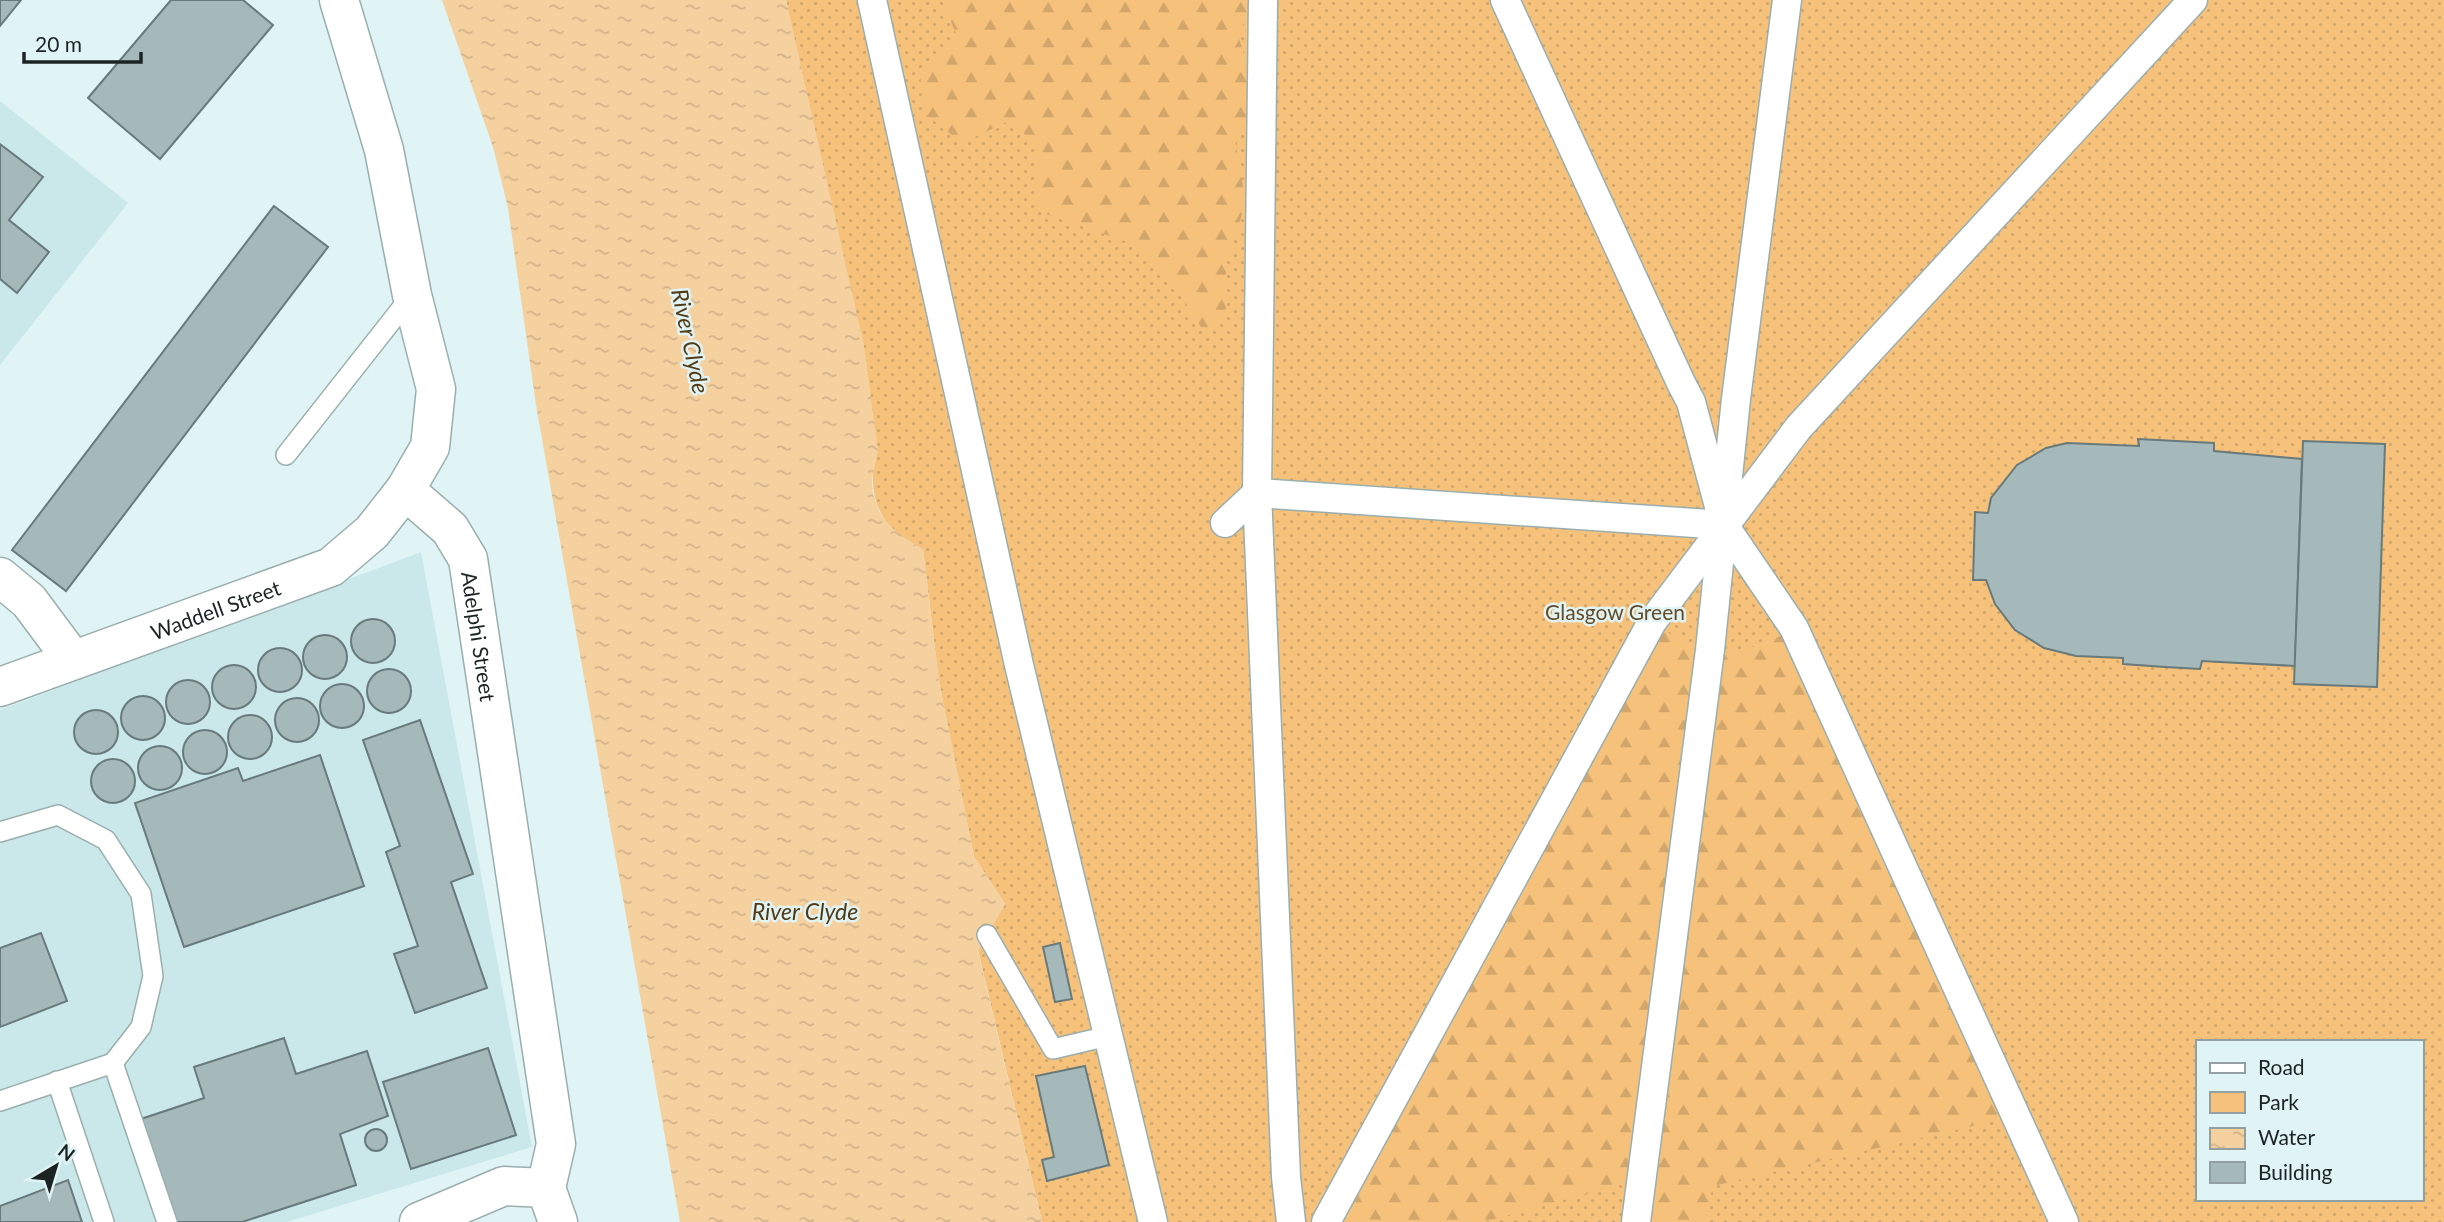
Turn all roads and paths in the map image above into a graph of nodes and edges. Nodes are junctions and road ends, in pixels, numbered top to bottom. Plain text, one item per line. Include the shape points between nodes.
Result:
1 (339, 0) edge
2 (872, 0) edge
3 (1263, 0) edge
4 (1505, 0) edge
5 (1787, 0) edge
6 (2193, 0) edge
7 (412, 295) junction
8 (286, 455) dead end
9 (405, 490) junction
10 (1257, 493) junction
11 (1225, 523) dead end
12 (1724, 525) junction
13 (0, 578) edge
14 (72, 660) junction
15 (0, 687) edge
16 (0, 832) edge
17 (987, 936) dead end
18 (1108, 1036) junction
19 (113, 1063) junction
20 (57, 1081) junction
21 (0, 1101) edge
22 (552, 1205) edge
23 (104, 1222) edge
24 (167, 1222) edge
25 (419, 1222) edge
26 (1153, 1222) edge
27 (1291, 1222) edge
28 (1326, 1222) edge
29 (1636, 1222) edge
30 (2064, 1222) edge

1 - 7 street via 384,150
2 - 18 street via 1019,664
3 - 10 street
4 - 12 street via 1691,402
5 - 12 street
6 - 12 street via 1799,427
7 - 8 lane
7 - 9 street via 436,389 430,447
9 - 14 street, Waddell Street via 372,532 331,567
9 - 22 street, Adelphi Street via 450,529 468,559 556,1144
10 - 11 street
10 - 12 street
10 - 27 street
12 - 28 street via 1652,622
12 - 29 street
12 - 30 street via 1794,628
13 - 14 street via 29,601
14 - 15 street, Waddell Street
16 - 19 lane via 58,814 106,839 141,894 153,976 141,1027
17 - 18 lane via 1053,1049
18 - 26 street
19 - 20 lane
19 - 24 lane
20 - 21 lane
20 - 23 lane
22 - 25 street via 504,1186

